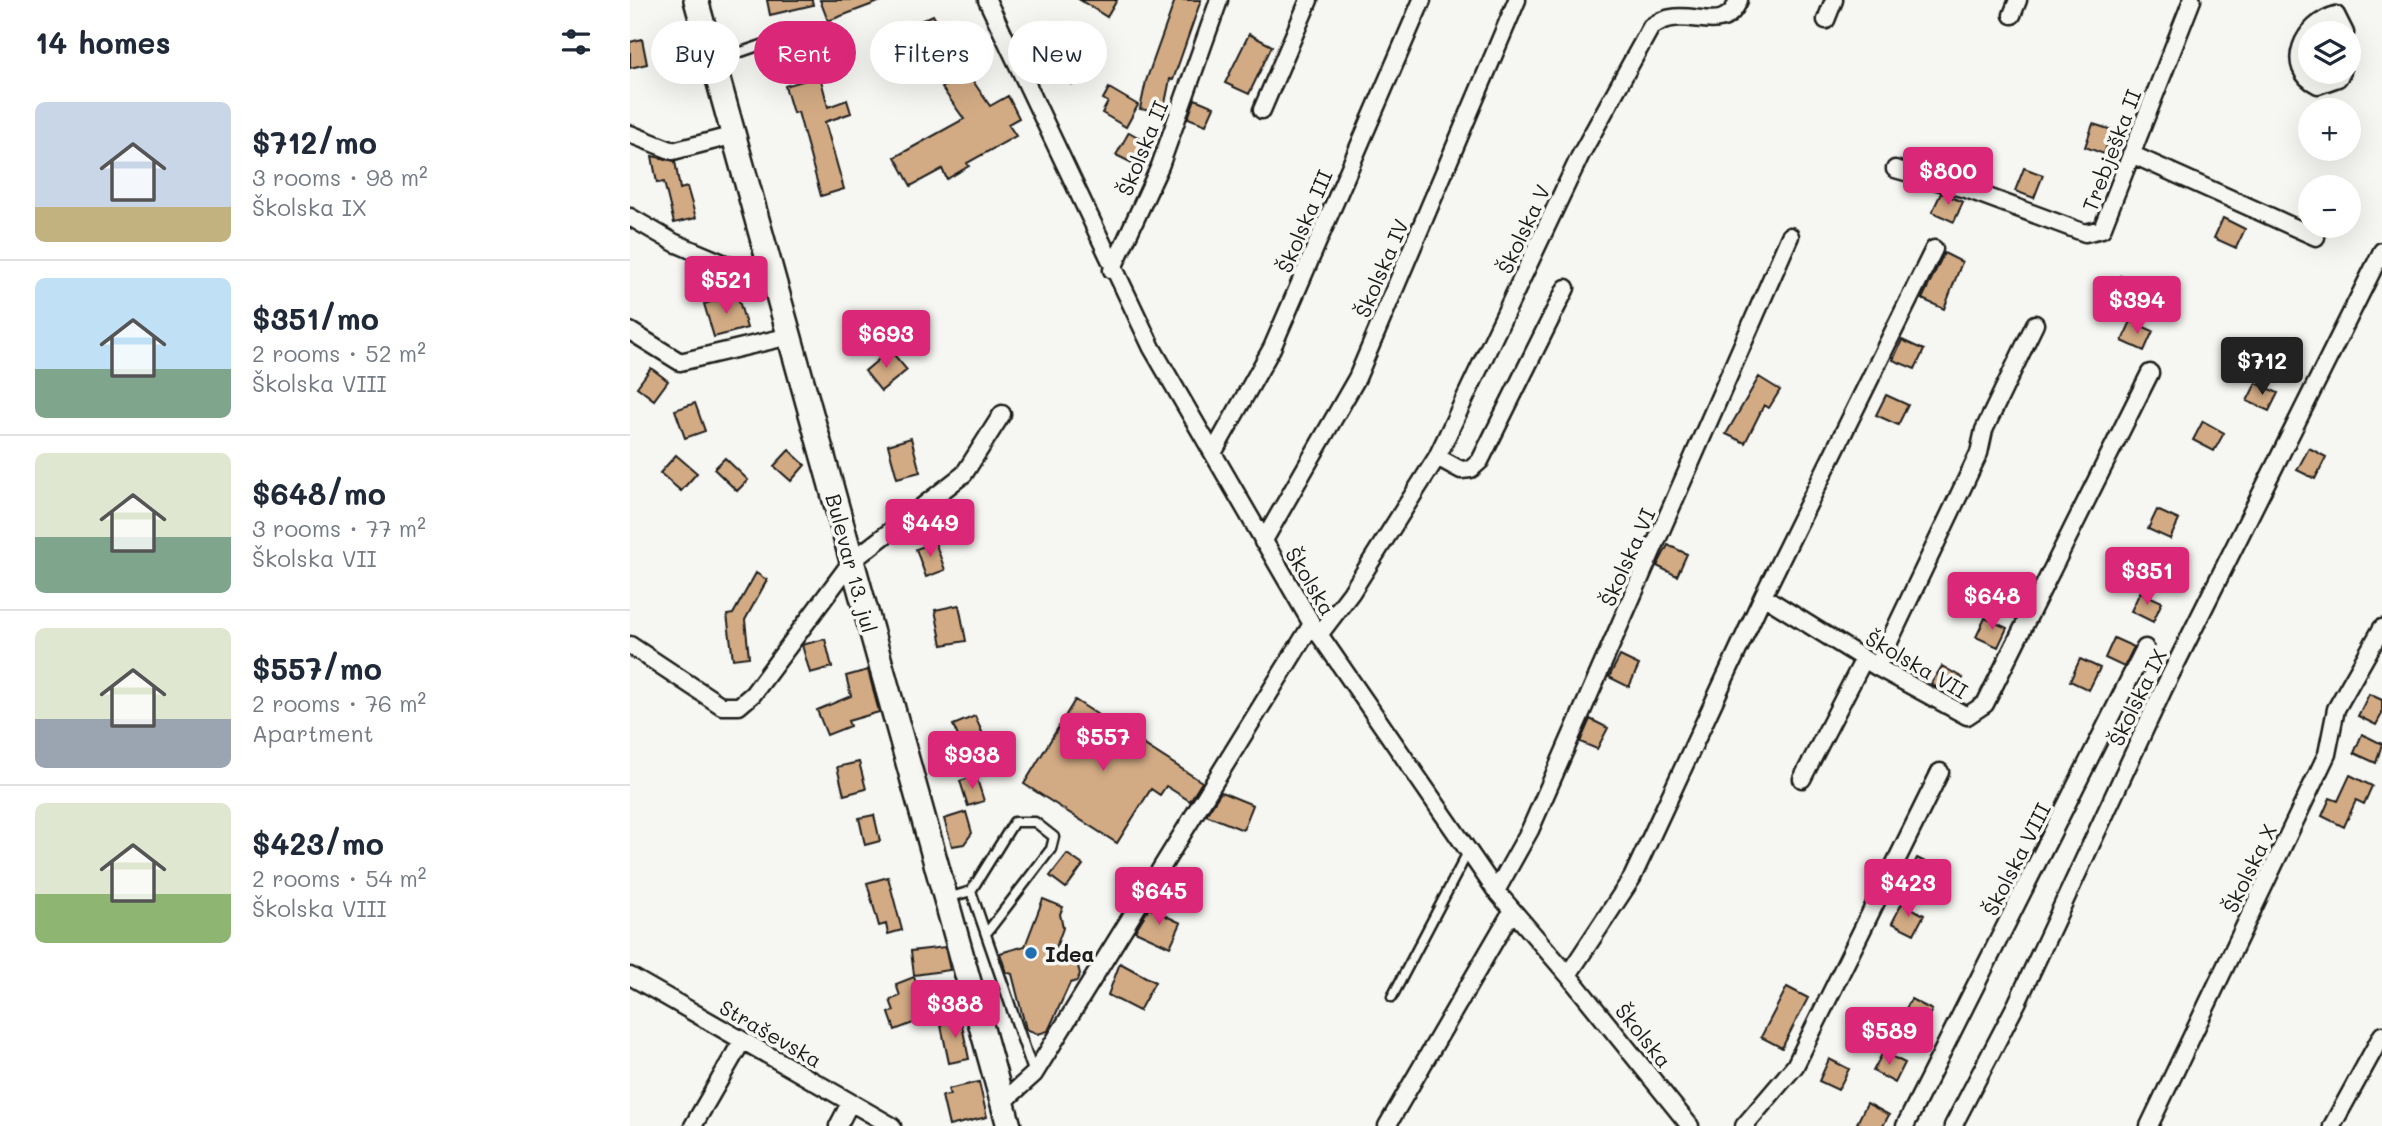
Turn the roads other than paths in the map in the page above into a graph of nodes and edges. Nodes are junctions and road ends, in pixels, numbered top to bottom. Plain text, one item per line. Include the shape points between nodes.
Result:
1 (696, 0) edge
2 (987, 0) edge
3 (1219, 0) edge
4 (1310, 0) edge
5 (1422, 0) edge
6 (1517, 0) edge
7 (1739, 0) edge
8 (1834, 0) edge
9 (2192, 0) edge
10 (2338, 8) edge
11 (1826, 20) dead end
12 (701, 21) edge
13 (2321, 21) edge
14 (718, 84) edge
15 (1262, 110) dead end
16 (630, 134) edge
17 (732, 135) junction
18 (2131, 154) junction
19 (1895, 169) dead end
20 (630, 217) edge
21 (2298, 229) edge
22 (1790, 236) dead end
23 (1934, 249) dead end
24 (2382, 251) edge
25 (1112, 270) junction
26 (775, 285) junction
27 (1566, 288) dead end
28 (2035, 324) dead end
29 (630, 331) edge
30 (790, 335) junction
31 (2150, 373) dead end
32 (1002, 414) dead end
33 (1213, 453) junction
34 (1437, 457) junction
35 (1263, 542) junction
36 (852, 561) junction
37 (1763, 596) junction
38 (2382, 628) edge
39 (1316, 630) junction
40 (630, 645) edge
41 (2145, 648) dead end
42 (1871, 663) junction
43 (1940, 772) dead end
44 (1802, 779) dead end
45 (1468, 852) junction
46 (971, 891) junction
47 (1496, 891) junction
48 (946, 898) junction
49 (1511, 911) junction
50 (988, 931) junction
51 (1568, 975) junction
52 (630, 976) edge
53 (1392, 997) dead end
54 (2382, 1035) edge
55 (742, 1041) junction
56 (1034, 1074) junction
57 (850, 1103) junction
58 (1002, 1104) junction
59 (693, 1126) edge
60 (838, 1126) edge
61 (892, 1126) edge
62 (1009, 1126) edge
63 (1387, 1126) edge
64 (1690, 1126) edge
65 (1744, 1126) edge
66 (1905, 1126) edge
67 (1953, 1126) edge
68 (2149, 1126) edge
69 (2333, 1126) edge

1 - 12 street, Bulevar 13. jul
2 - 25 street, Školska
3 - 25 street, Školska II via 1160,166
4 - 15 street
5 - 33 street, Školska III via 1272,348
6 - 35 street, Školska IV via 1357,378
7 - 34 street, Školska V via 1728,18 1720,21 1680,14 1654,24 1580,156
8 - 11 street
9 - 18 street, Trebješka II
10 - 13 street
14 - 17 street, Bulevar 13. jul
16 - 17 street via 673,151
17 - 26 street, Bulevar 13. jul
18 - 19 street, Trebješka II via 2102,229 2085,233 1969,190
18 - 21 street
20 - 26 street via 675,243
22 - 47 street, Školska VI via 1530,830
23 - 37 street
24 - 67 street, Školska IX
25 - 33 street, Školska
26 - 30 street, Bulevar 13. jul
27 - 34 street via 1480,461 1471,470 1461,470
28 - 42 street via 1984,430 1979,453
29 - 30 street via 680,362
30 - 36 street, Bulevar 13. jul
31 - 42 street, Školska VII via 1985,704 1966,716
32 - 36 street via 964,474
33 - 35 street, Školska
34 - 39 street, Školska V via 1350,593
35 - 39 street, Školska
36 - 40 street via 754,694 738,706 722,706
36 - 48 street, Bulevar 13. jul
37 - 42 street, Školska VII
37 - 51 street via 1632,878
38 - 68 street, Školska X via 2346,687 2336,709 2327,754
39 - 45 street, Školska
39 - 56 street, Školska V
41 - 66 street, Školska VIII
42 - 44 street
43 - 65 street via 1795,1066
45 - 47 street, Školska
45 - 53 lane
46 - 48 lane
46 - 50 lane
46 - 50 lane via 1014,822 1035,822 1054,837 1051,849
47 - 49 street, Školska
48 - 58 street, Bulevar 13. jul
49 - 51 street, Školska
49 - 63 street
50 - 56 lane
51 - 64 street, Školska
52 - 55 street, Straševska
54 - 69 street
55 - 57 street, Straševska
55 - 59 street
56 - 58 street, Školska V
57 - 60 street
57 - 61 street, Straševska
58 - 62 street, Bulevar 13. jul

